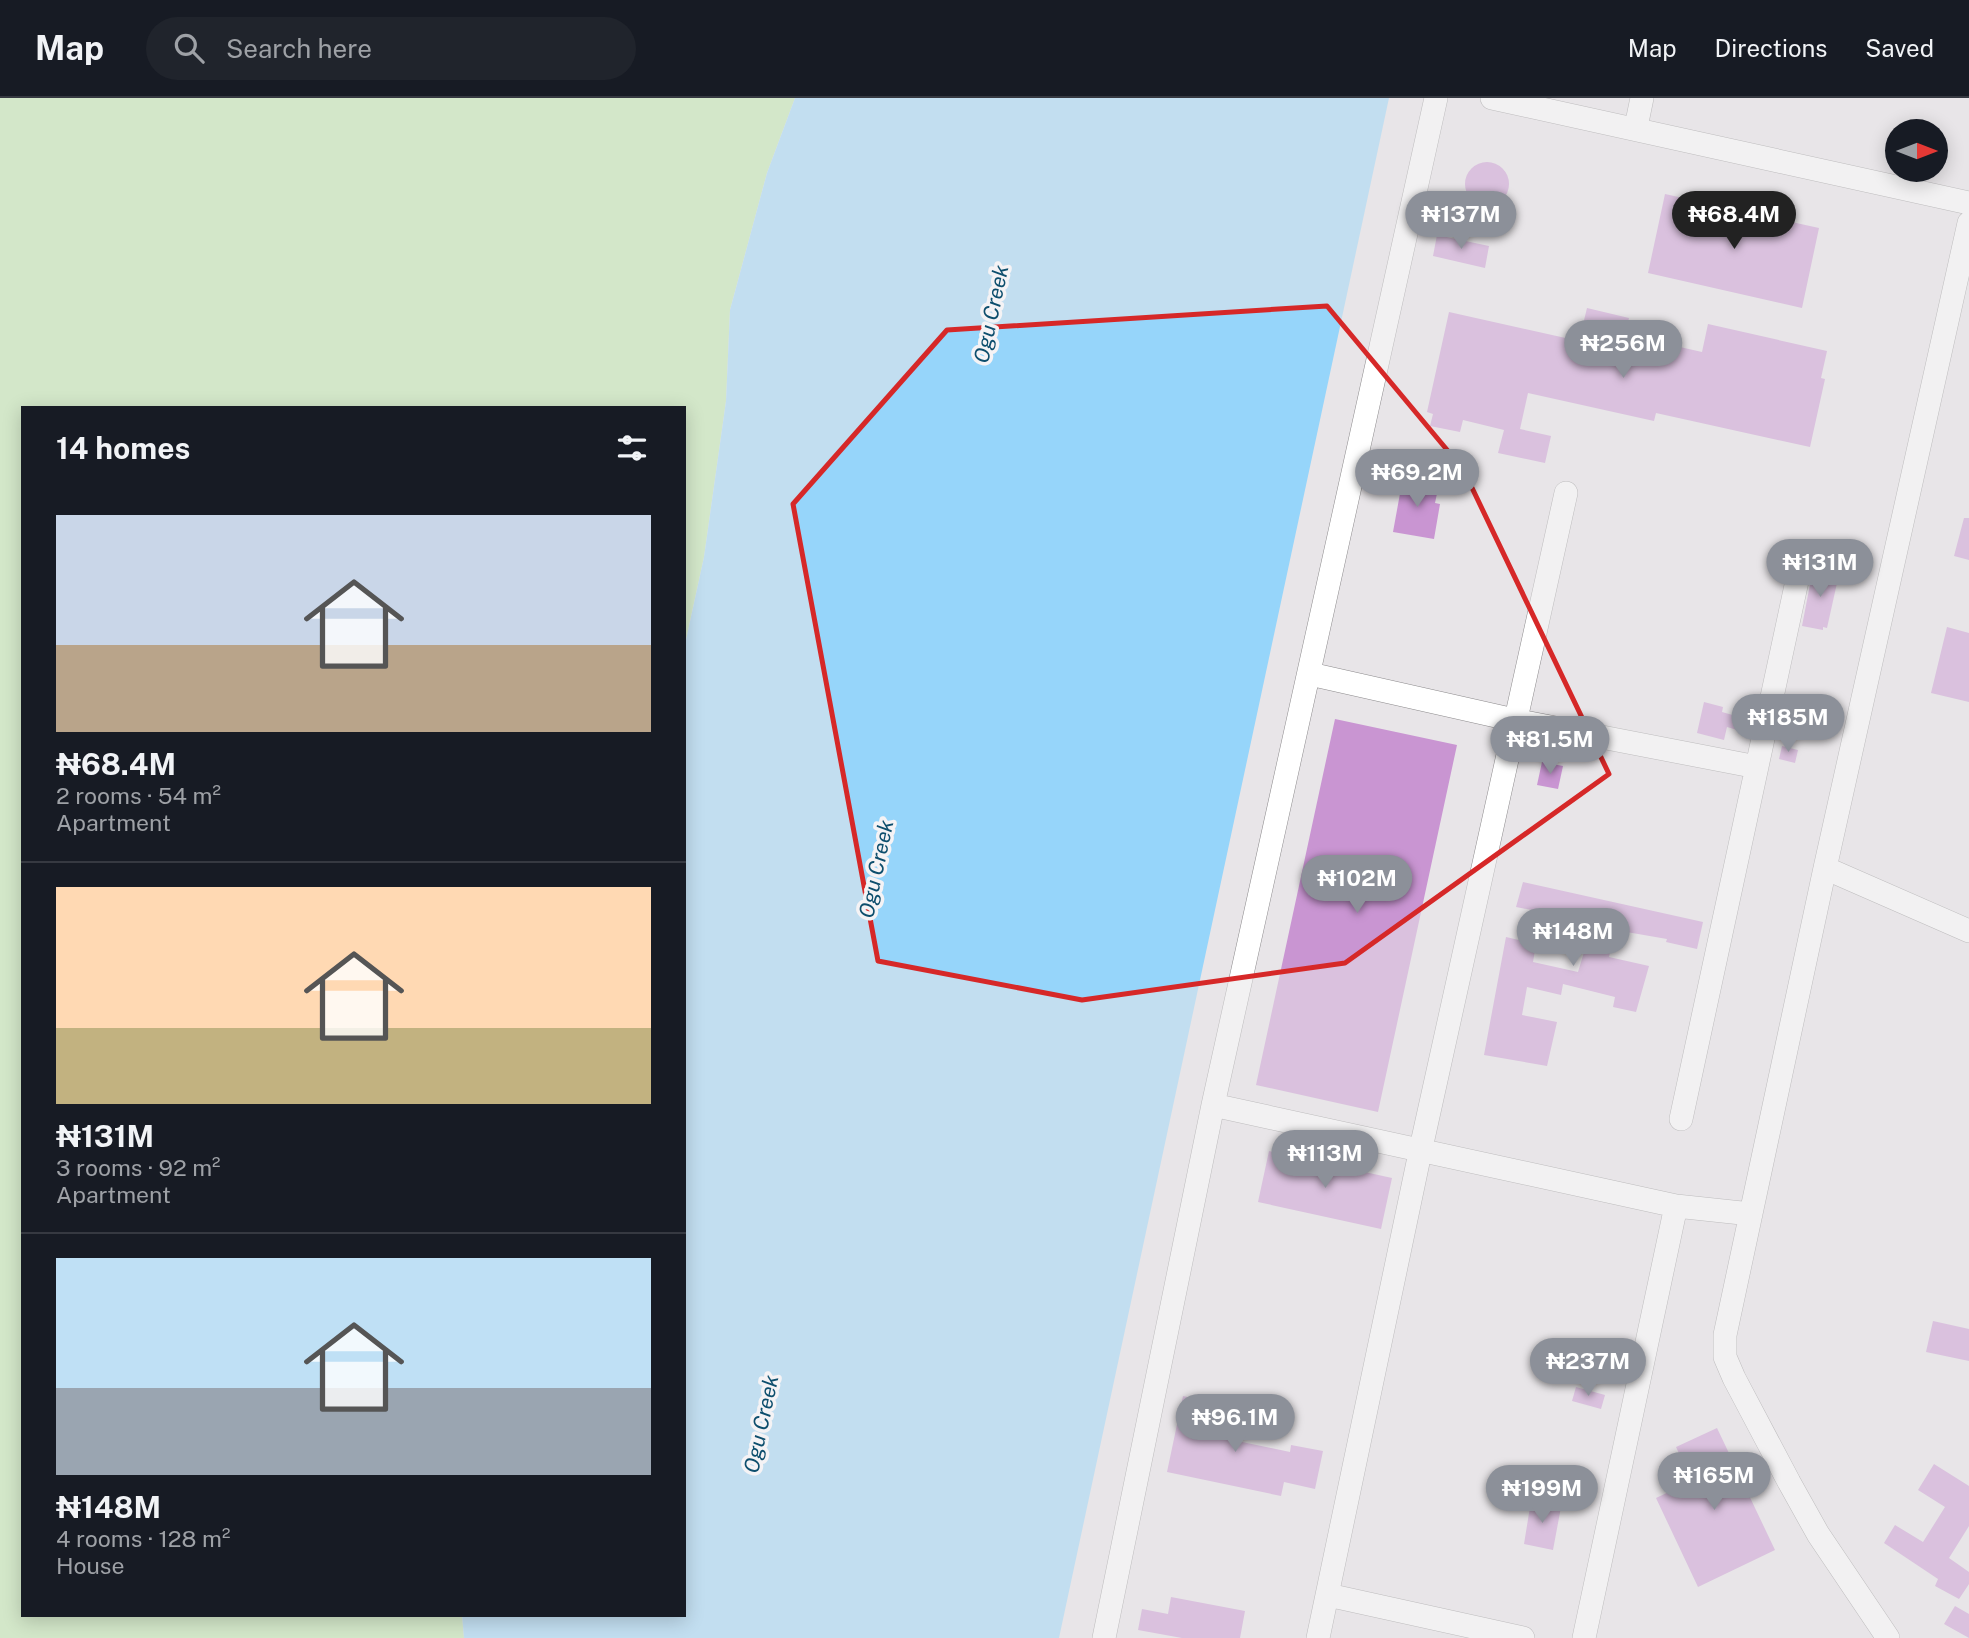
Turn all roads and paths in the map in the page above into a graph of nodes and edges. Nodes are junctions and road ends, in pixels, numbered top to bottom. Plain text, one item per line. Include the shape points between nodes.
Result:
1 (1436, 98) edge
2 (1492, 98) edge
3 (1642, 98) edge
4 (1636, 127) junction
5 (1969, 203) edge
6 (1969, 223) edge
7 (1566, 493) dead end
8 (1797, 581) dead end
9 (1310, 674) junction
10 (1514, 720) junction
11 (1756, 767) junction
12 (1825, 867) junction
13 (1969, 931) edge
14 (1213, 1105) junction
15 (1681, 1119) dead end
16 (1421, 1148) junction
17 (1676, 1206) junction
18 (1751, 1214) junction
19 (1328, 1595) junction
20 (1104, 1638) edge
21 (1318, 1638) edge
22 (1523, 1638) edge
23 (1584, 1638) edge
24 (1888, 1638) edge

1 - 9 lane
2 - 4 lane
3 - 4 lane
4 - 5 lane
6 - 12 lane
7 - 10 lane
8 - 11 lane
9 - 10 lane
9 - 14 lane
10 - 11 lane
10 - 16 lane
11 - 15 lane
12 - 13 lane
12 - 18 lane
14 - 16 lane
14 - 20 lane
16 - 17 lane
16 - 19 lane
17 - 18 lane
17 - 23 lane
18 - 24 lane via 1729,1309 1725,1357 1818,1534
19 - 21 lane
19 - 22 lane

